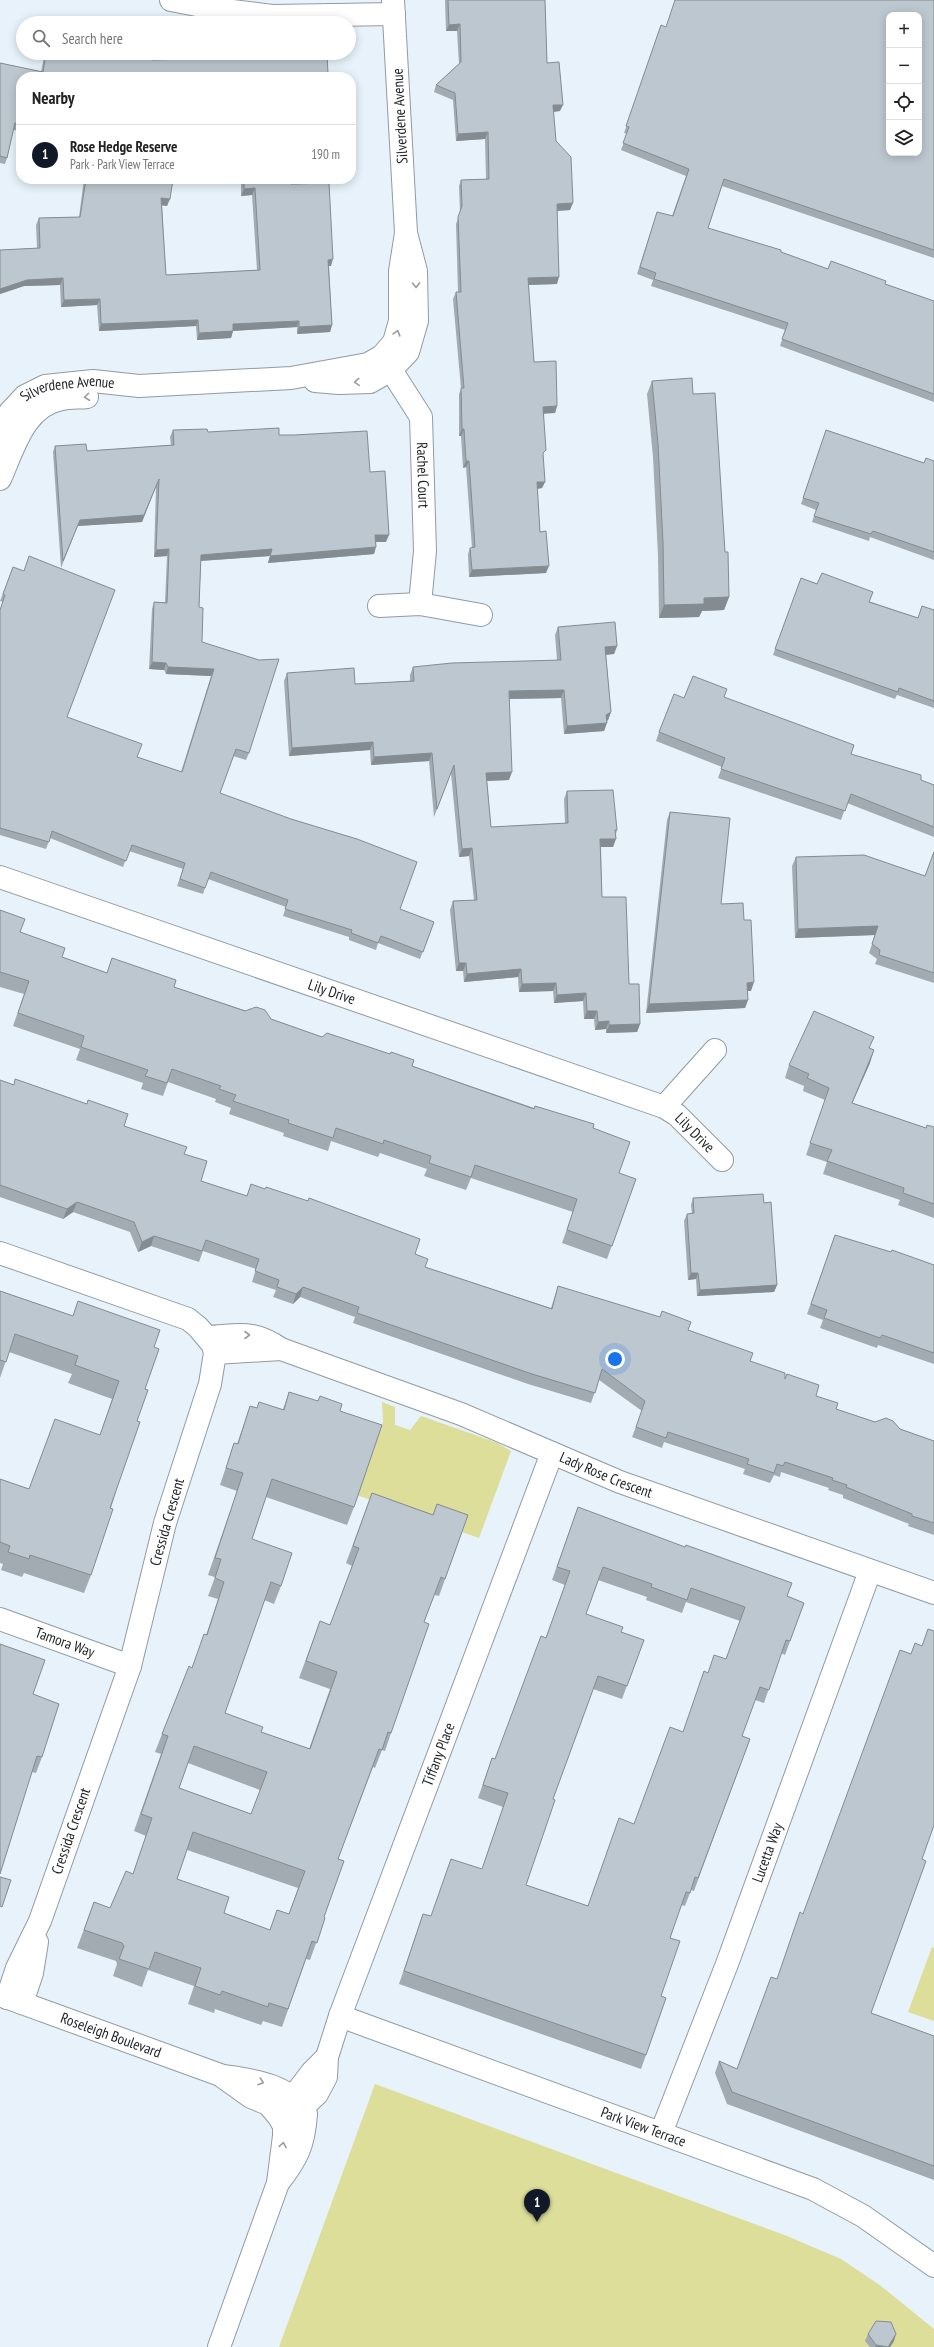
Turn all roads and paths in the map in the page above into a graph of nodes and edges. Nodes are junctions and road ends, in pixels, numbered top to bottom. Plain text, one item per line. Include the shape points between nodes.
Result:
1 (171, 0) edge
2 (393, 7) edge
3 (387, 363) junction
4 (139, 386) junction
5 (0, 440) edge
6 (0, 479) edge
7 (420, 604) junction
8 (379, 606) dead end
9 (480, 615) dead end
10 (0, 877) edge
11 (715, 1050) dead end
12 (664, 1108) junction
13 (722, 1160) dead end
14 (0, 1253) edge
15 (212, 1346) junction
16 (552, 1453) junction
17 (870, 1571) junction
18 (934, 1593) edge
19 (0, 1619) edge
20 (130, 1666) junction
21 (10, 1998) edge
22 (340, 2016) junction
23 (222, 2076) junction
24 (297, 2103) junction
25 (279, 2117) junction
26 (661, 2133) junction
27 (278, 2183) junction
28 (934, 2266) edge
29 (219, 2347) edge

1 - 2 street via 272,16
2 - 3 street, Silverdene Avenue via 406,233 416,271 417,321 408,352
3 - 4 street, Silverdene Avenue via 370,382 339,383 291,378
3 - 7 street, Rachel Court via 421,417 425,551
4 - 5 street, Silverdene Avenue via 93,381 46,386 25,396 10,412
4 -> 6 street, Silverdene Avenue via 90,397 61,399 40,407 26,422
7 - 8 street
7 - 9 street
10 - 12 street, Lily Drive
11 - 12 street, Lily Drive
12 - 13 street, Lily Drive via 677,1115
14 - 15 street via 188,1319
15 - 16 street, Lady Rose Crescent via 254,1335 281,1349 461,1414
15 - 20 street, Cressida Crescent via 210,1384 165,1523
16 - 17 street, Lady Rose Crescent via 620,1482
16 - 22 street, Tiffany Place
17 - 18 street, Lady Rose Crescent
17 - 26 street, Lucetta Way via 727,1964
19 - 20 street, Tamora Way
20 - 21 street, Cressida Crescent via 40,1921 17,1968
21 - 23 street, Roseleigh Boulevard
22 - 24 street, Tiffany Place via 327,2057
22 - 26 street, Park View Terrace
23 -> 24 street, Roseleigh Boulevard via 258,2080
23 - 25 street, Roseleigh Boulevard via 252,2097 268,2104
24 - 25 street, Tiffany Place
24 - 27 street, Roseleigh Boulevard via 306,2114 305,2138 292,2166
27 -> 25 street, Roseleigh Boulevard via 284,2136 284,2126
26 - 28 street, Park View Terrace via 813,2189 863,2216
27 - 29 street, Roseleigh Boulevard

